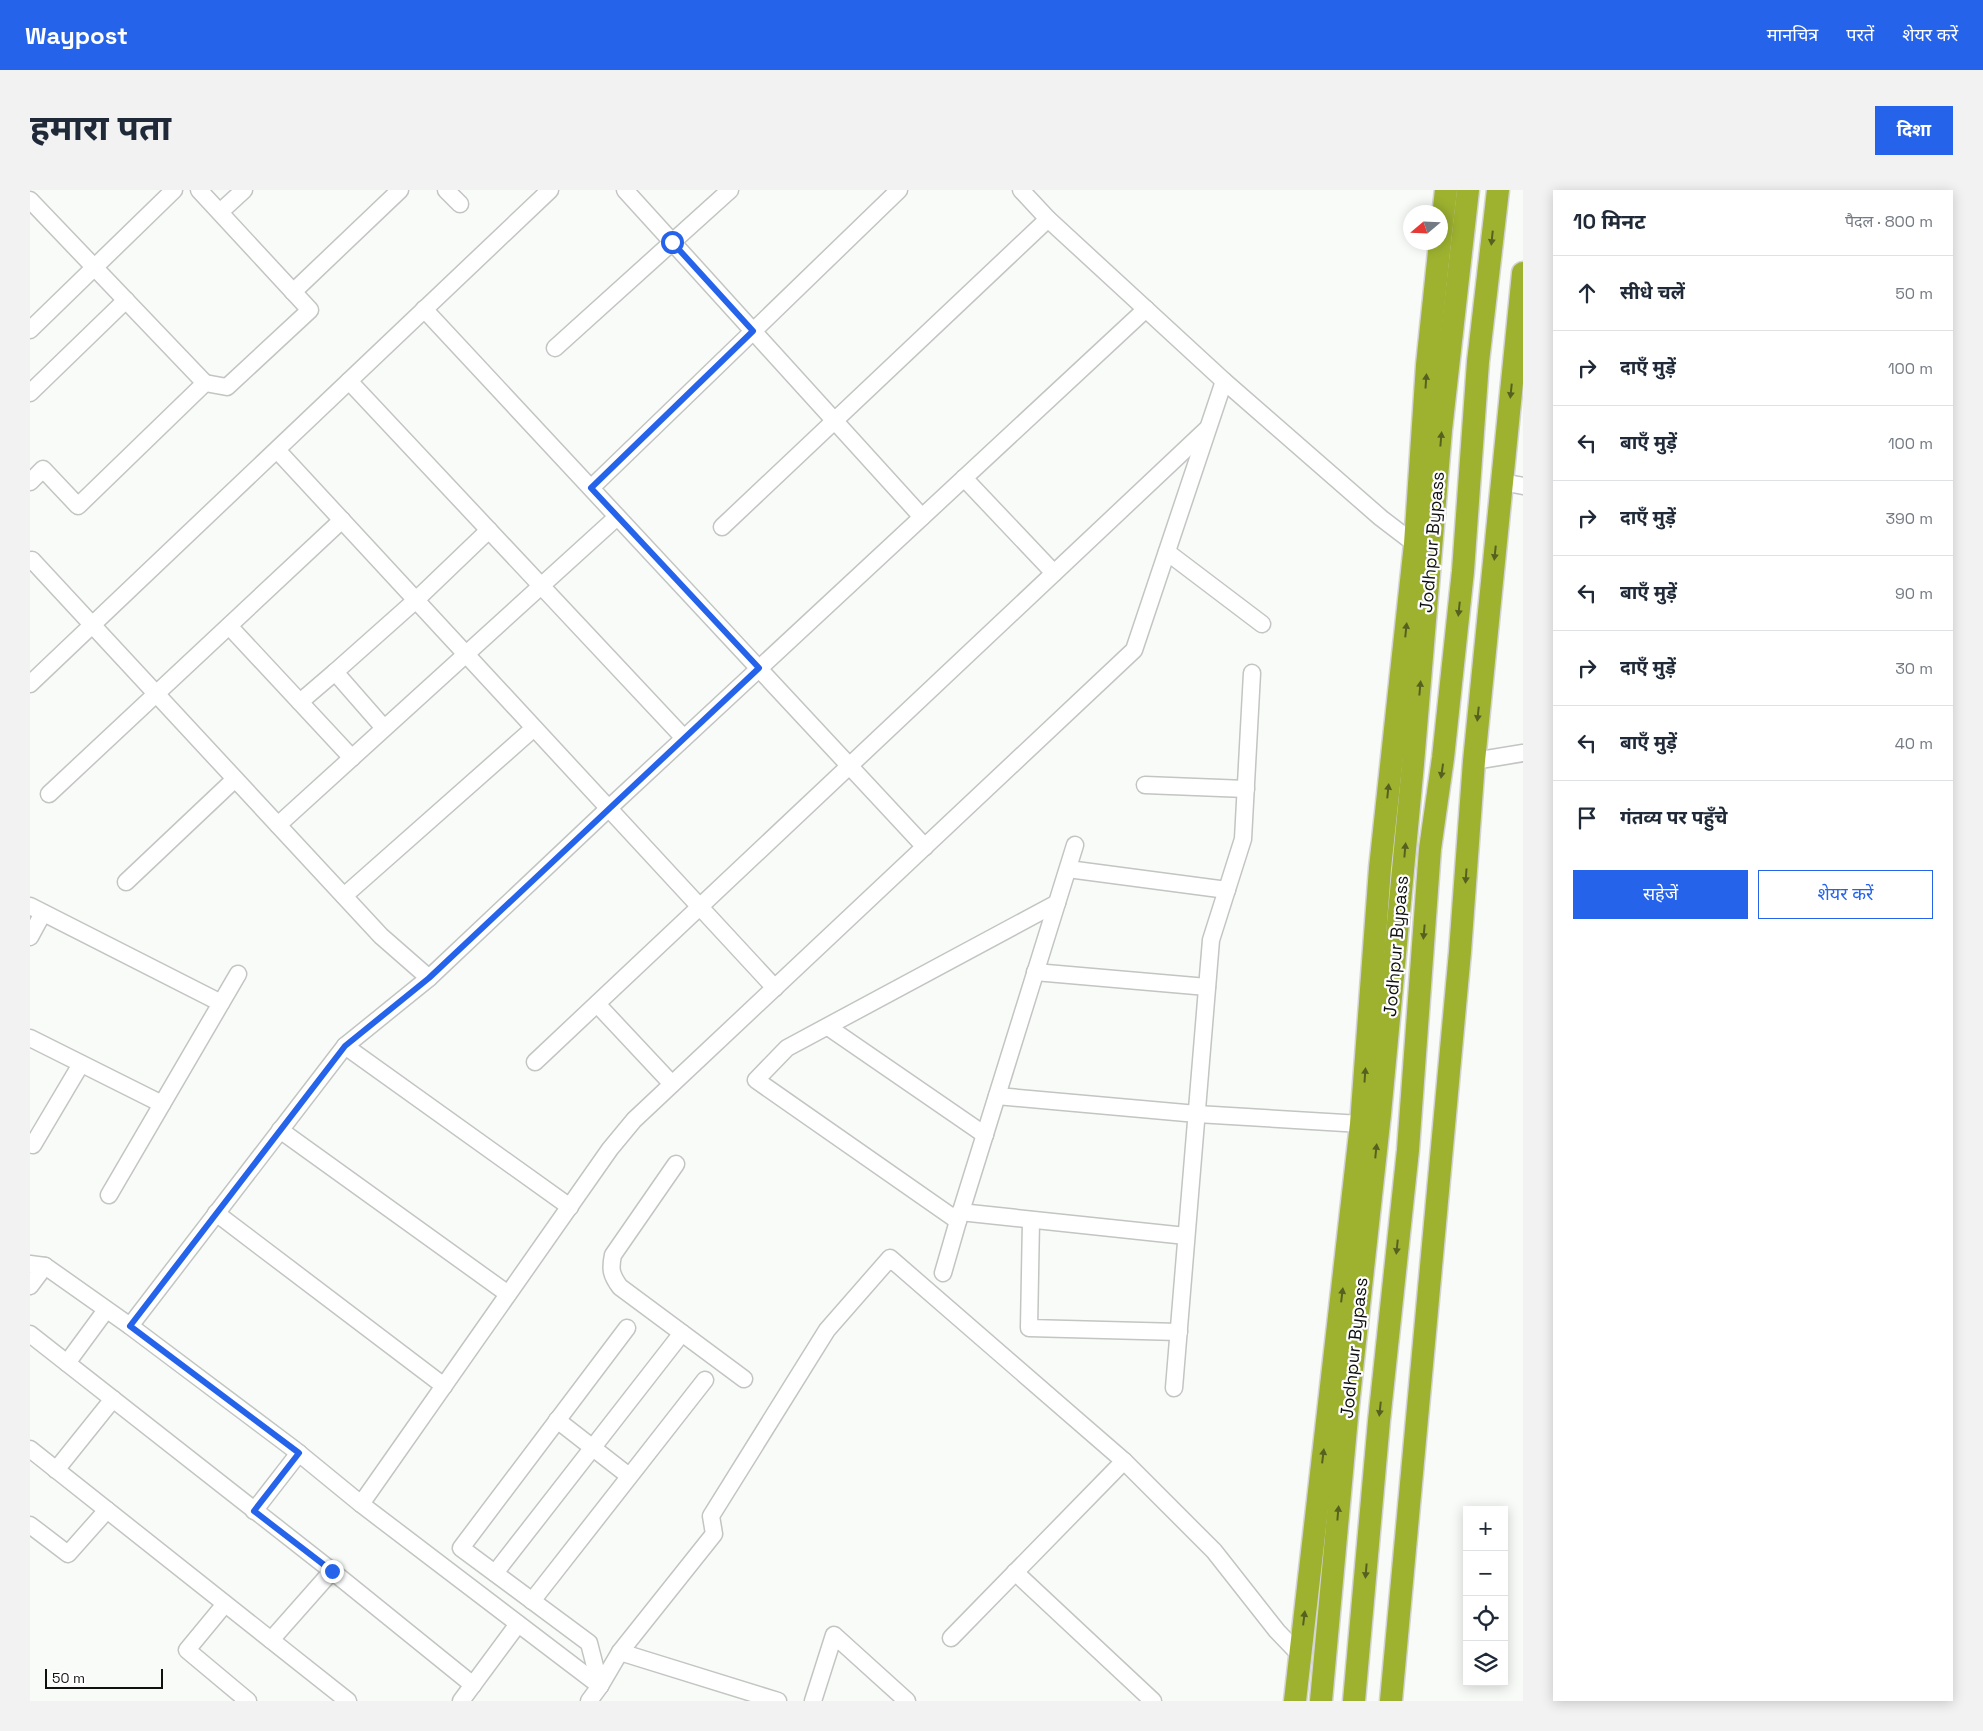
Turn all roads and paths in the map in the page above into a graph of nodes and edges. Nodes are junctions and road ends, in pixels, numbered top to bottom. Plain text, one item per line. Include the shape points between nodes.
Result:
1 (174, 190) edge
2 (199, 190) edge
3 (244, 190) edge
4 (400, 190) edge
5 (446, 190) edge
6 (550, 190) edge
7 (625, 190) edge
8 (730, 190) edge
9 (899, 190) edge
10 (1021, 190) edge
11 (1446, 190) edge
12 (1468, 190) edge
13 (1498, 190) edge
14 (30, 200) edge
15 (460, 204) dead end
16 (1444, 205) edge
17 (220, 212) junction
18 (1048, 219) junction
19 (672, 242) junction
20 (1439, 250) edge
21 (95, 267) junction
22 (1523, 273) edge
23 (293, 292) junction
24 (126, 300) junction
25 (424, 309) junction
26 (1146, 309) junction
27 (30, 330) edge
28 (753, 331) junction
29 (555, 348) dead end
30 (1519, 359) edge
31 (349, 381) junction
32 (1224, 381) junction
33 (205, 383) junction
34 (30, 393) edge
35 (835, 421) junction
36 (1209, 427) junction
37 (277, 450) junction
38 (964, 478) junction
39 (30, 482) edge
40 (1512, 484) edge
41 (591, 488) junction
42 (617, 516) junction
43 (922, 517) junction
44 (342, 520) junction
45 (722, 527) dead end
46 (489, 530) junction
47 (1415, 544) junction
48 (1167, 552) junction
49 (30, 562) edge
50 (1054, 573) junction
51 (541, 586) junction
52 (416, 600) junction
53 (1262, 624) dead end
54 (93, 625) junction
55 (229, 626) junction
56 (466, 654) junction
57 (759, 668) junction
58 (334, 672) junction
59 (1252, 673) dead end
60 (30, 684) edge
61 (156, 694) junction
62 (300, 702) junction
63 (384, 728) junction
64 (534, 728) junction
65 (684, 738) junction
66 (1523, 753) edge
67 (352, 758) junction
68 (1474, 761) junction
69 (849, 766) junction
70 (235, 779) junction
71 (1145, 785) dead end
72 (1246, 789) junction
73 (49, 794) dead end
74 (609, 808) junction
75 (278, 825) junction
76 (1075, 845) dead end
77 (925, 847) junction
78 (1068, 869) junction
79 (126, 882) dead end
80 (1227, 890) junction
81 (344, 896) junction
82 (1057, 903) junction
83 (700, 906) junction
84 (36, 910) edge
85 (30, 936) edge
86 (1035, 972) junction
87 (238, 974) dead end
88 (429, 978) junction
89 (1207, 987) junction
90 (775, 988) junction
91 (221, 1004) junction
92 (597, 1004) junction
93 (828, 1027) junction
94 (30, 1038) edge
95 (345, 1046) junction
96 (535, 1062) dead end
97 (81, 1064) junction
98 (672, 1084) junction
99 (997, 1096) junction
100 (162, 1104) junction
101 (1197, 1114) junction
102 (1361, 1124) junction
103 (280, 1130) junction
104 (984, 1135) junction
105 (33, 1145) dead end
106 (676, 1164) dead end
107 (109, 1195) dead end
108 (570, 1207) junction
109 (216, 1213) junction
110 (959, 1217) junction
111 (1031, 1220) junction
112 (1186, 1236) junction
113 (38, 1265) edge
114 (943, 1273) dead end
115 (30, 1286) edge
116 (508, 1294) junction
117 (106, 1310) junction
118 (130, 1326) junction
119 (627, 1328) dead end
120 (1179, 1332) junction
121 (682, 1333) junction
122 (30, 1334) edge
123 (67, 1363) junction
124 (744, 1379) dead end
125 (705, 1380) dead end
126 (444, 1386) junction
127 (1174, 1388) dead end
128 (113, 1399) junction
129 (557, 1420) junction
130 (592, 1448) junction
131 (30, 1449) edge
132 (299, 1453) junction
133 (1124, 1461) junction
134 (56, 1470) junction
135 (629, 1476) junction
136 (361, 1504) junction
137 (107, 1510) junction
138 (254, 1511) junction
139 (30, 1525) edge
140 (332, 1571) junction
141 (1015, 1572) junction
142 (495, 1573) junction
143 (532, 1601) junction
144 (225, 1604) junction
145 (518, 1624) junction
146 (951, 1638) dead end
147 (271, 1640) junction
148 (620, 1652) junction
149 (1300, 1655) junction
150 (473, 1685) junction
151 (594, 1696) edge
152 (248, 1701) edge
153 (348, 1701) edge
154 (461, 1701) edge
155 (778, 1701) edge
156 (813, 1701) edge
157 (906, 1701) edge
158 (1152, 1701) edge
159 (1295, 1701) edge
160 (1321, 1701) edge
161 (1354, 1701) edge
162 (1391, 1701) edge

1 - 21 street
2 - 17 street
3 - 17 street
4 - 23 street
5 - 15 street
6 - 25 street
7 - 19 street
8 - 19 street
9 - 28 street
10 - 18 street
11 - 16 highway
160 -> 12 highway, Jodhpur Bypass via 1413,764 1441,430
13 -> 161 highway, Jodhpur Bypass via 1478,362 1463,571 1444,758 1430,849 1403,1199
14 - 21 street
17 - 23 street
18 - 26 street
18 - 35 street
19 - 28 street
19 - 29 street
47 -> 20 highway via 1427,365
21 - 24 street
21 - 27 street
22 - 30 highway
23 - 33 street via 310,310 227,387
24 - 33 street
24 - 34 street
25 - 31 street
25 - 41 street
26 - 32 street
26 - 38 street
28 - 35 street
28 - 41 street
30 -> 40 highway
31 - 37 street
31 - 46 street
32 - 36 street
32 - 47 street
33 - 39 street via 78,506 43,469
35 - 43 street
35 - 45 street
36 - 48 street
36 - 50 street
37 - 44 street
37 - 54 street
38 - 43 street
38 - 50 street
40 -> 68 highway
41 - 42 street
42 - 51 street
42 - 57 street
43 - 57 street
44 - 52 street
44 - 55 street
46 - 51 street
46 - 52 street
102 -> 47 highway via 1380,868
48 - 53 street
48 - 77 street via 1134,650
49 - 54 street via 32,560
50 - 69 street
51 - 56 street
51 - 65 street
52 - 56 street
52 - 58 street
54 - 60 street
54 - 61 street
55 - 61 street
55 - 62 street
56 - 63 street
56 - 64 street
57 - 65 street
57 - 69 street
58 - 62 street
58 - 63 street
59 - 72 street
61 - 70 street
61 - 73 street
62 - 67 street
63 - 67 street
64 - 74 street
64 - 81 street
65 - 74 street
66 - 68 street
67 - 75 street
68 -> 162 highway via 1460,952
69 - 77 street
69 - 83 street
70 - 75 street
70 - 79 street
71 - 72 street
72 - 80 street via 1243,839
74 - 83 street
74 - 88 street
75 - 81 street
76 - 78 street
77 - 90 street
78 - 80 street
78 - 82 street
80 - 89 street via 1211,940
81 - 88 street via 381,936
82 - 86 street
82 - 93 street
83 - 90 street
83 - 92 street
84 - 85 street
84 - 91 street
86 - 89 street
86 - 99 street
87 - 91 street
88 - 95 street
89 - 101 street
90 - 98 street
91 - 100 street
92 - 96 street
92 - 98 street
93 - 104 street
93 - 110 street via 787,1048 756,1080
94 - 97 street
95 - 103 street
95 - 108 street
97 - 100 street
97 - 105 street
98 - 108 street via 634,1120
99 - 101 street
99 - 104 street
100 - 107 street
101 - 102 street
101 - 112 street
149 -> 102 highway
103 - 109 street
103 - 116 street
104 - 110 street
106 - 121 street via 614,1255 610,1269 620,1286
108 - 116 street
109 - 118 street
109 - 126 street
110 - 111 street
110 - 114 street
111 - 112 street
111 - 120 street via 1029,1328
112 - 120 street
113 - 115 street
113 - 117 street
116 - 126 street
117 - 118 street
117 - 123 street
118 - 132 street
119 - 129 street
120 - 127 street
121 - 124 street
121 - 130 street
122 - 123 street
123 - 128 street
125 - 135 street
126 - 136 street
128 - 134 street
128 - 138 street
129 - 130 street
129 - 142 street via 461,1548
130 - 135 street
130 - 142 street
131 - 134 street
132 - 136 street
132 - 138 street
133 - 141 street
133 - 148 street via 890,1258 827,1330 711,1516 714,1534
133 - 149 street via 1214,1551 1276,1631
134 - 137 street
135 - 143 street
136 - 145 street
137 - 139 street via 68,1554
137 - 144 street
138 - 140 street
140 - 147 street
140 - 150 street
141 - 146 street
141 - 158 street
142 - 143 street
143 - 151 street via 588,1643
144 - 147 street
144 - 152 street via 187,1650
145 - 150 street
145 - 151 street
147 - 153 street
148 - 151 street
148 - 155 street
149 - 159 highway
150 - 154 street
156 - 157 street via 834,1636

